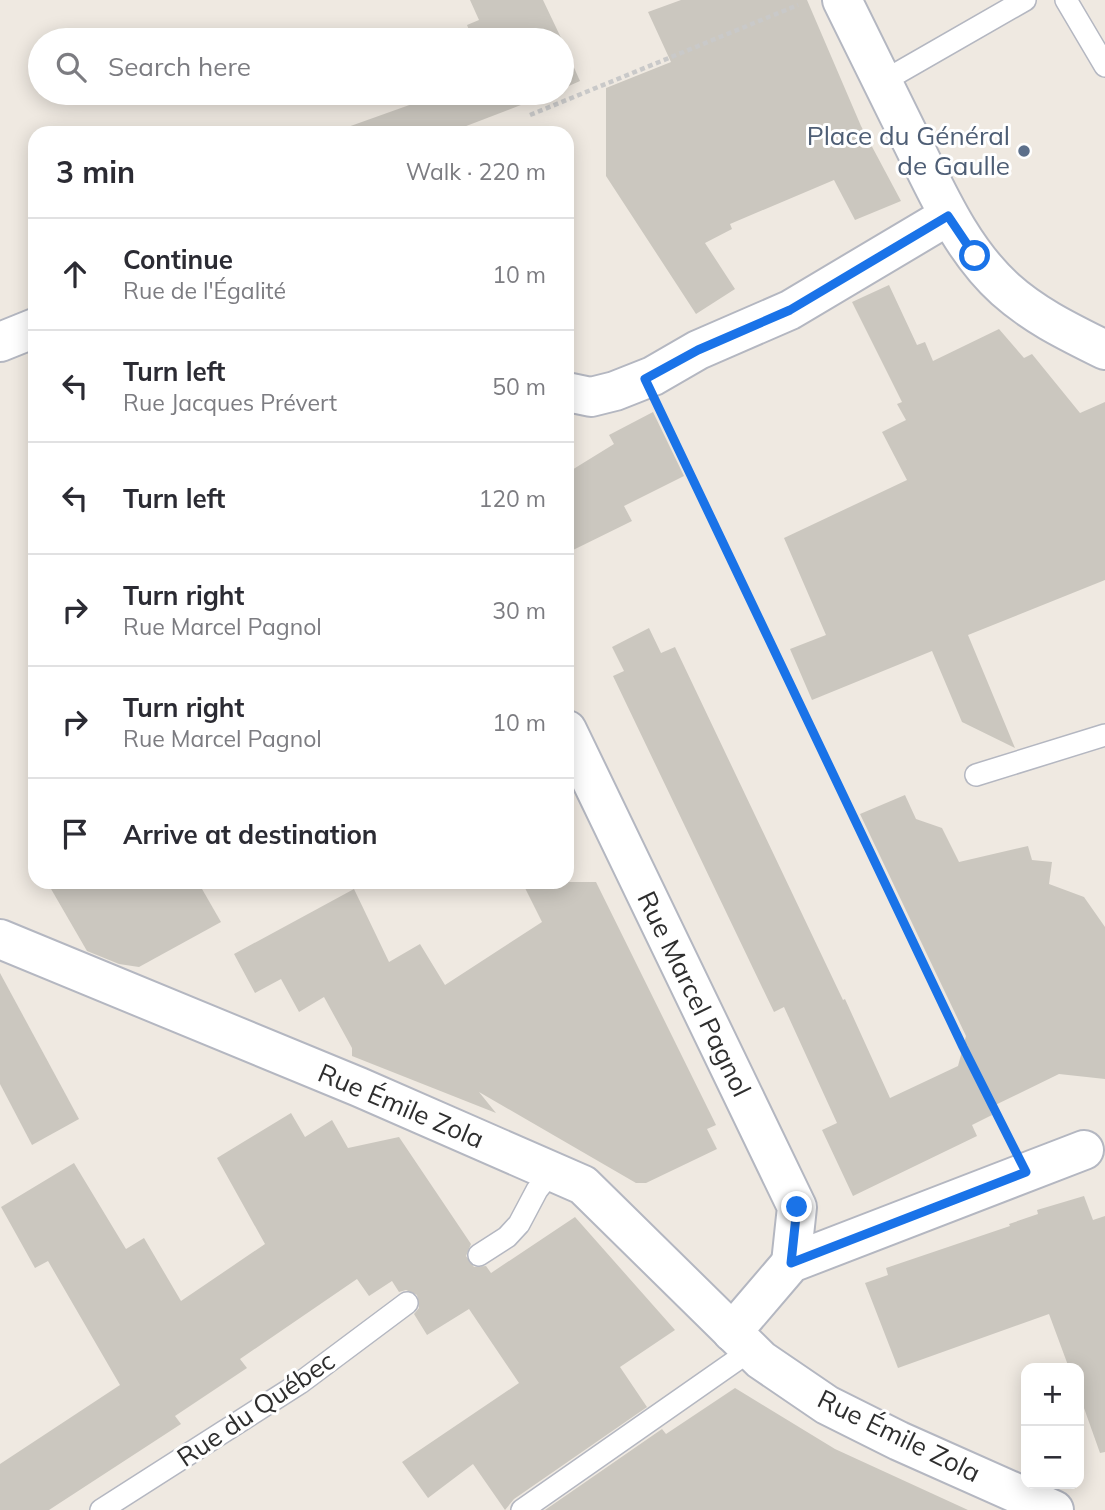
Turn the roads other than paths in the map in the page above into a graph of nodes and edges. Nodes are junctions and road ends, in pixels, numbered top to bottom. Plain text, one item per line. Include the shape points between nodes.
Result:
1 (842, 0) edge
2 (1025, 0) edge
3 (1066, 0) edge
4 (1105, 66) edge
5 (883, 82) junction
6 (948, 216) junction
7 (28, 331) edge
8 (0, 342) edge
9 (1105, 350) edge
10 (574, 393) edge
11 (1105, 735) edge
12 (574, 745) edge
13 (976, 775) dead end
14 (0, 939) edge
15 (1084, 1150) dead end
16 (553, 1170) junction
17 (479, 1255) dead end
18 (791, 1263) junction
19 (407, 1303) dead end
20 (741, 1341) junction
21 (101, 1510) edge
22 (522, 1510) edge
23 (1054, 1510) edge

1 - 5 street
2 - 5 lane
3 - 4 lane
5 - 6 street
6 - 9 street via 1003,287 1058,327
6 - 10 street via 790,310 645,379 591,397
7 - 8 street
11 - 13 lane
12 - 18 street, Rue Marcel Pagnol via 797,1207
14 - 16 street, Rue Émile Zola
15 - 18 street
16 - 17 lane via 508,1237
16 - 20 street, Rue Émile Zola via 583,1185
18 - 20 street
19 - 21 lane, Rue du Québec via 300,1383
20 - 22 lane
20 - 23 street, Rue Émile Zola via 827,1405

